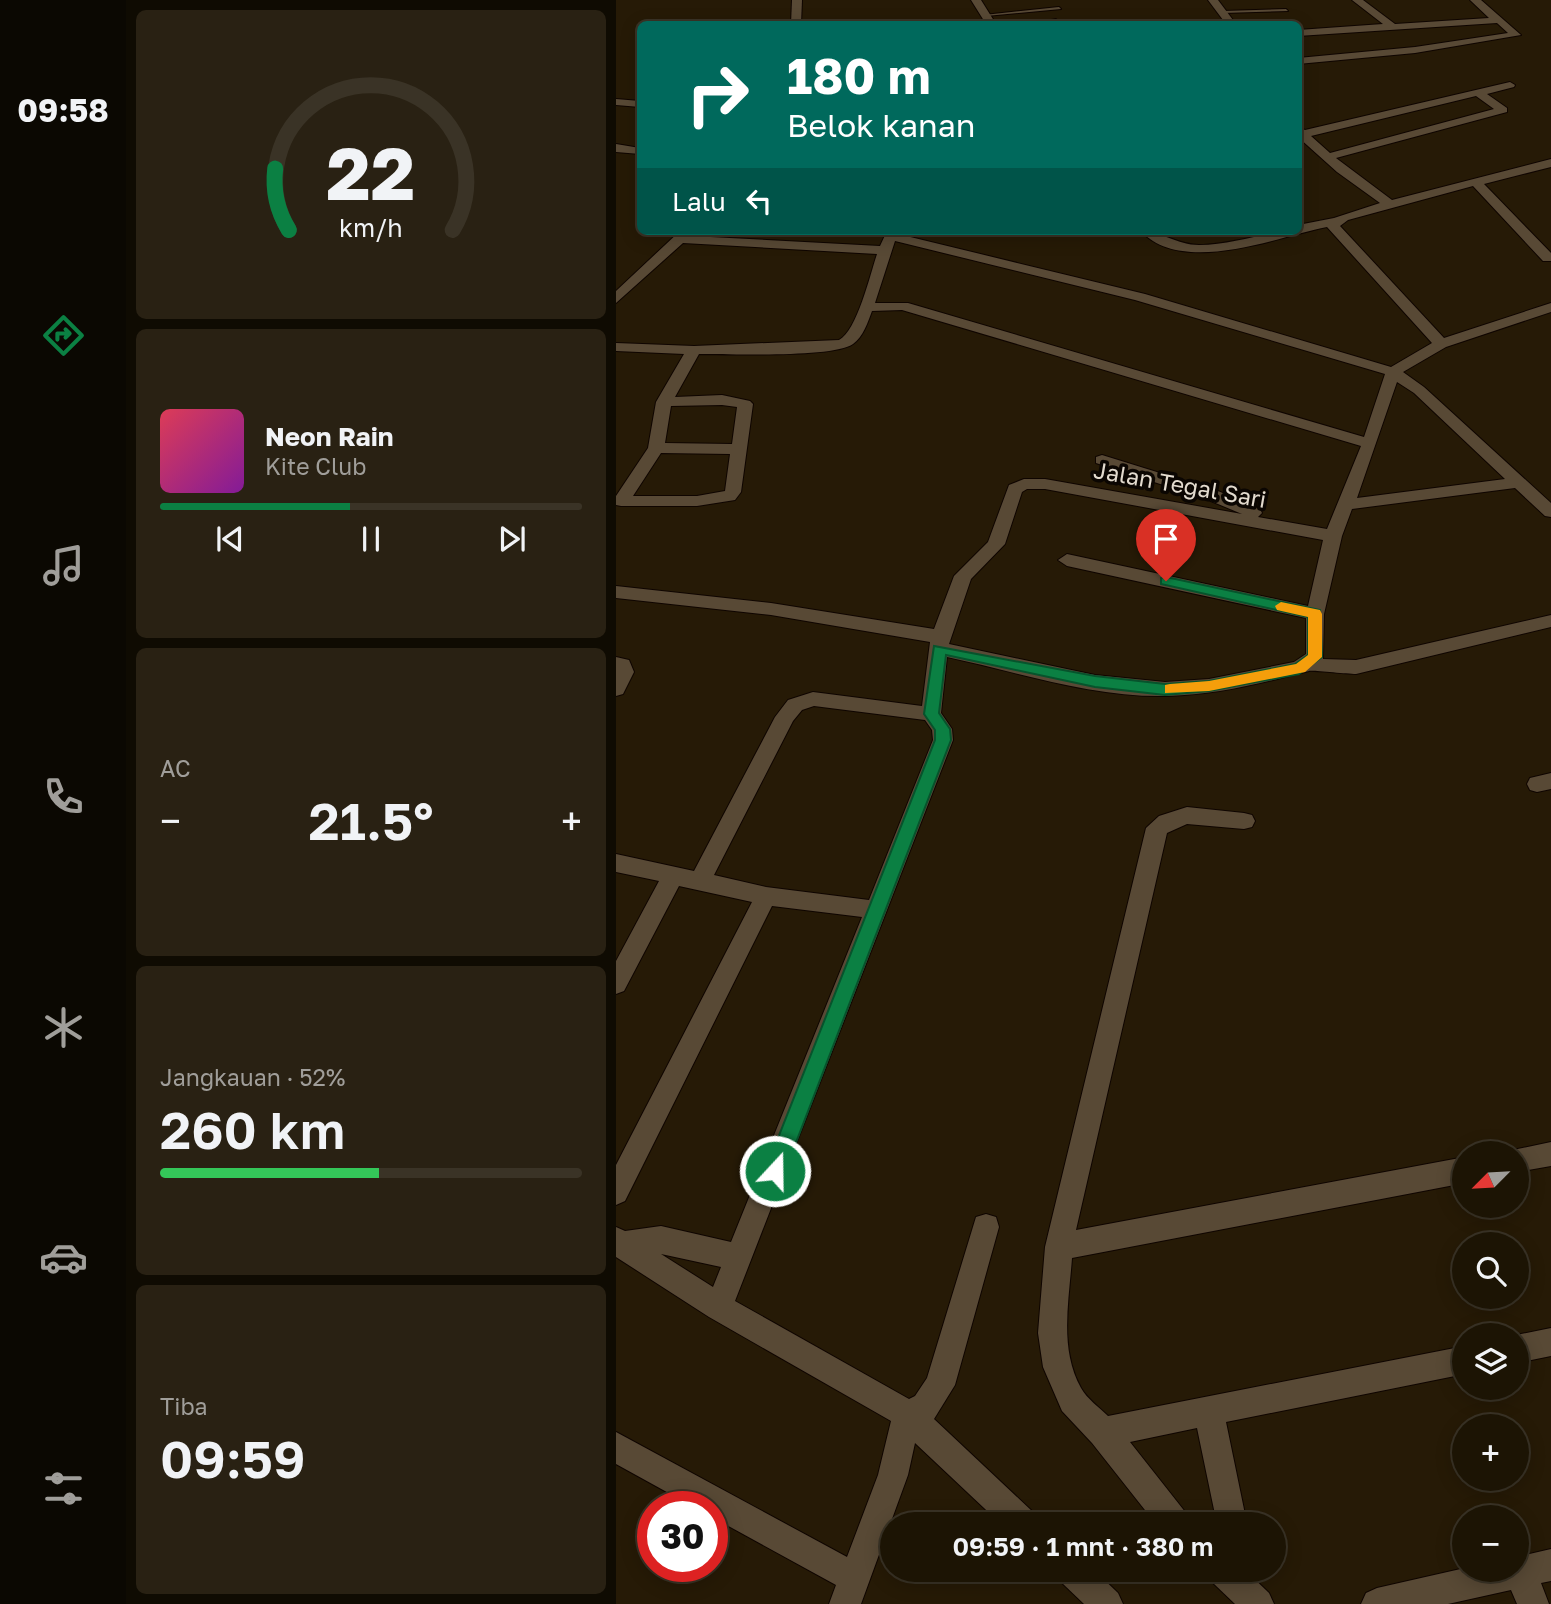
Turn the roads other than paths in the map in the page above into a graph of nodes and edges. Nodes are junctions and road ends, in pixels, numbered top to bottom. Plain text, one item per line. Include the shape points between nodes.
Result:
1 (797, 0) edge
2 (976, 0) edge
3 (1213, 0) edge
4 (1357, 0) edge
5 (1475, 0) edge
6 (1059, 8) dead end
7 (1286, 10) dead end
8 (1223, 12) junction
9 (1499, 19) junction
10 (989, 20) edge
11 (796, 21) edge
12 (1229, 21) edge
13 (1393, 27) junction
14 (1302, 33) edge
15 (1302, 61) edge
16 (1510, 85) dead end
17 (1478, 93) junction
18 (616, 102) edge
19 (637, 104) edge
20 (1302, 132) edge
21 (1302, 133) edge
22 (616, 148) edge
23 (637, 151) edge
24 (1327, 157) junction
25 (1551, 163) edge
26 (1475, 181) junction
27 (1390, 204) junction
28 (1335, 222) junction
29 (1302, 228) edge
30 (685, 235) edge
31 (1152, 235) edge
32 (1269, 235) edge
33 (889, 239) edge
34 (1548, 258) dead end
35 (620, 293) edge
36 (864, 307) junction
37 (1545, 310) edge
38 (1551, 323) edge
39 (1441, 344) junction
40 (616, 347) edge
41 (694, 350) junction
42 (1393, 372) junction
43 (664, 402) junction
44 (1370, 444) junction
45 (656, 448) junction
46 (737, 449) junction
47 (1101, 460) dead end
48 (1520, 482) junction
49 (618, 504) edge
50 (1343, 505) junction
51 (1551, 512) edge
52 (1270, 524) junction
53 (1333, 536) junction
54 (1067, 559) dead end
55 (616, 592) edge
56 (1315, 614) junction
57 (1551, 621) edge
58 (940, 643) junction
59 (1309, 663) junction
60 (616, 664) edge
61 (616, 689) edge
62 (931, 714) junction
63 (1244, 821) dead end
64 (616, 863) edge
65 (672, 877) junction
66 (699, 883) junction
67 (766, 896) junction
68 (877, 910) junction
69 (616, 984) edge
70 (1551, 1154) edge
71 (1530, 1158) edge
72 (1452, 1172) edge
73 (616, 1192) edge
74 (986, 1227) dead end
75 (621, 1243) edge
76 (1059, 1247) junction
77 (740, 1258) junction
78 (719, 1307) junction
79 (1551, 1342) edge
80 (1529, 1347) edge
81 (1452, 1363) edge
82 (1209, 1412) junction
83 (907, 1414) junction
84 (1103, 1432) junction
85 (616, 1447) edge
86 (1010, 1512) edge
87 (1166, 1512) edge
88 (1230, 1512) edge
89 (1536, 1569) edge
90 (1084, 1582) edge
91 (850, 1592) edge
92 (1107, 1604) edge
93 (1377, 1604) edge
94 (1533, 1604) edge

1 - 11 street
2 - 10 street
3 - 8 street
4 - 13 street
5 - 9 street
6 - 10 lane
7 - 8 lane
8 - 12 street
9 - 13 street
9 - 15 street via 1516,35
13 - 14 street
16 - 17 street
17 - 20 street
17 - 24 street via 1503,110
18 - 19 street
21 - 24 street
22 - 23 street
24 - 27 street
25 - 26 street
26 - 27 street
26 - 34 street
27 - 28 street
28 - 29 street
28 - 39 street via 1338,235
30 - 33 street
30 - 35 street
31 - 32 street via 1162,242 1193,249
33 - 36 street
33 - 42 street via 1140,298
36 - 41 street via 852,338 834,346
36 - 44 street via 903,306
37 - 38 street
37 - 39 street
39 - 42 street
40 - 41 street
41 - 43 street
42 - 44 street
42 - 48 street
43 - 45 street
43 - 46 street via 745,404
44 - 50 street
45 - 46 street
45 - 49 street
46 - 49 street via 733,492 725,498
47 - 52 street via 1212,495
48 - 50 street
48 - 51 street
50 - 53 street
52 - 53 street, Jalan Tegal Sari
52 - 58 street, Jalan Tegal Sari via 1024,484 1015,489 992,550 963,576
53 - 56 street
54 - 56 street
55 - 58 street via 771,609
56 - 59 street via 1315,657
57 - 59 street via 1356,667
58 - 59 street via 1095,681 1165,690 1209,686
58 - 62 street, Jalan Tegal Sari
60 - 61 street via 622,665 624,672
62 - 66 street via 813,699 794,705
62 - 68 street via 942,729 943,740
63 - 76 street via 1194,815 1177,817 1157,828
64 - 65 street
65 - 66 street
65 - 69 street
66 - 67 street
67 - 68 street
67 - 73 street
68 - 77 street
70 - 71 street
72 - 76 street
74 - 83 street via 940,1385 925,1408
75 - 77 street via 660,1240
75 - 78 street
76 - 84 street via 1052,1333 1057,1367 1072,1401
77 - 78 street
78 - 83 street
79 - 80 street
81 - 82 street
82 - 84 street
82 - 88 street
83 - 86 street
83 - 91 street via 892,1475
84 - 87 street
85 - 91 street
89 - 93 street
89 - 94 street
90 - 92 street

